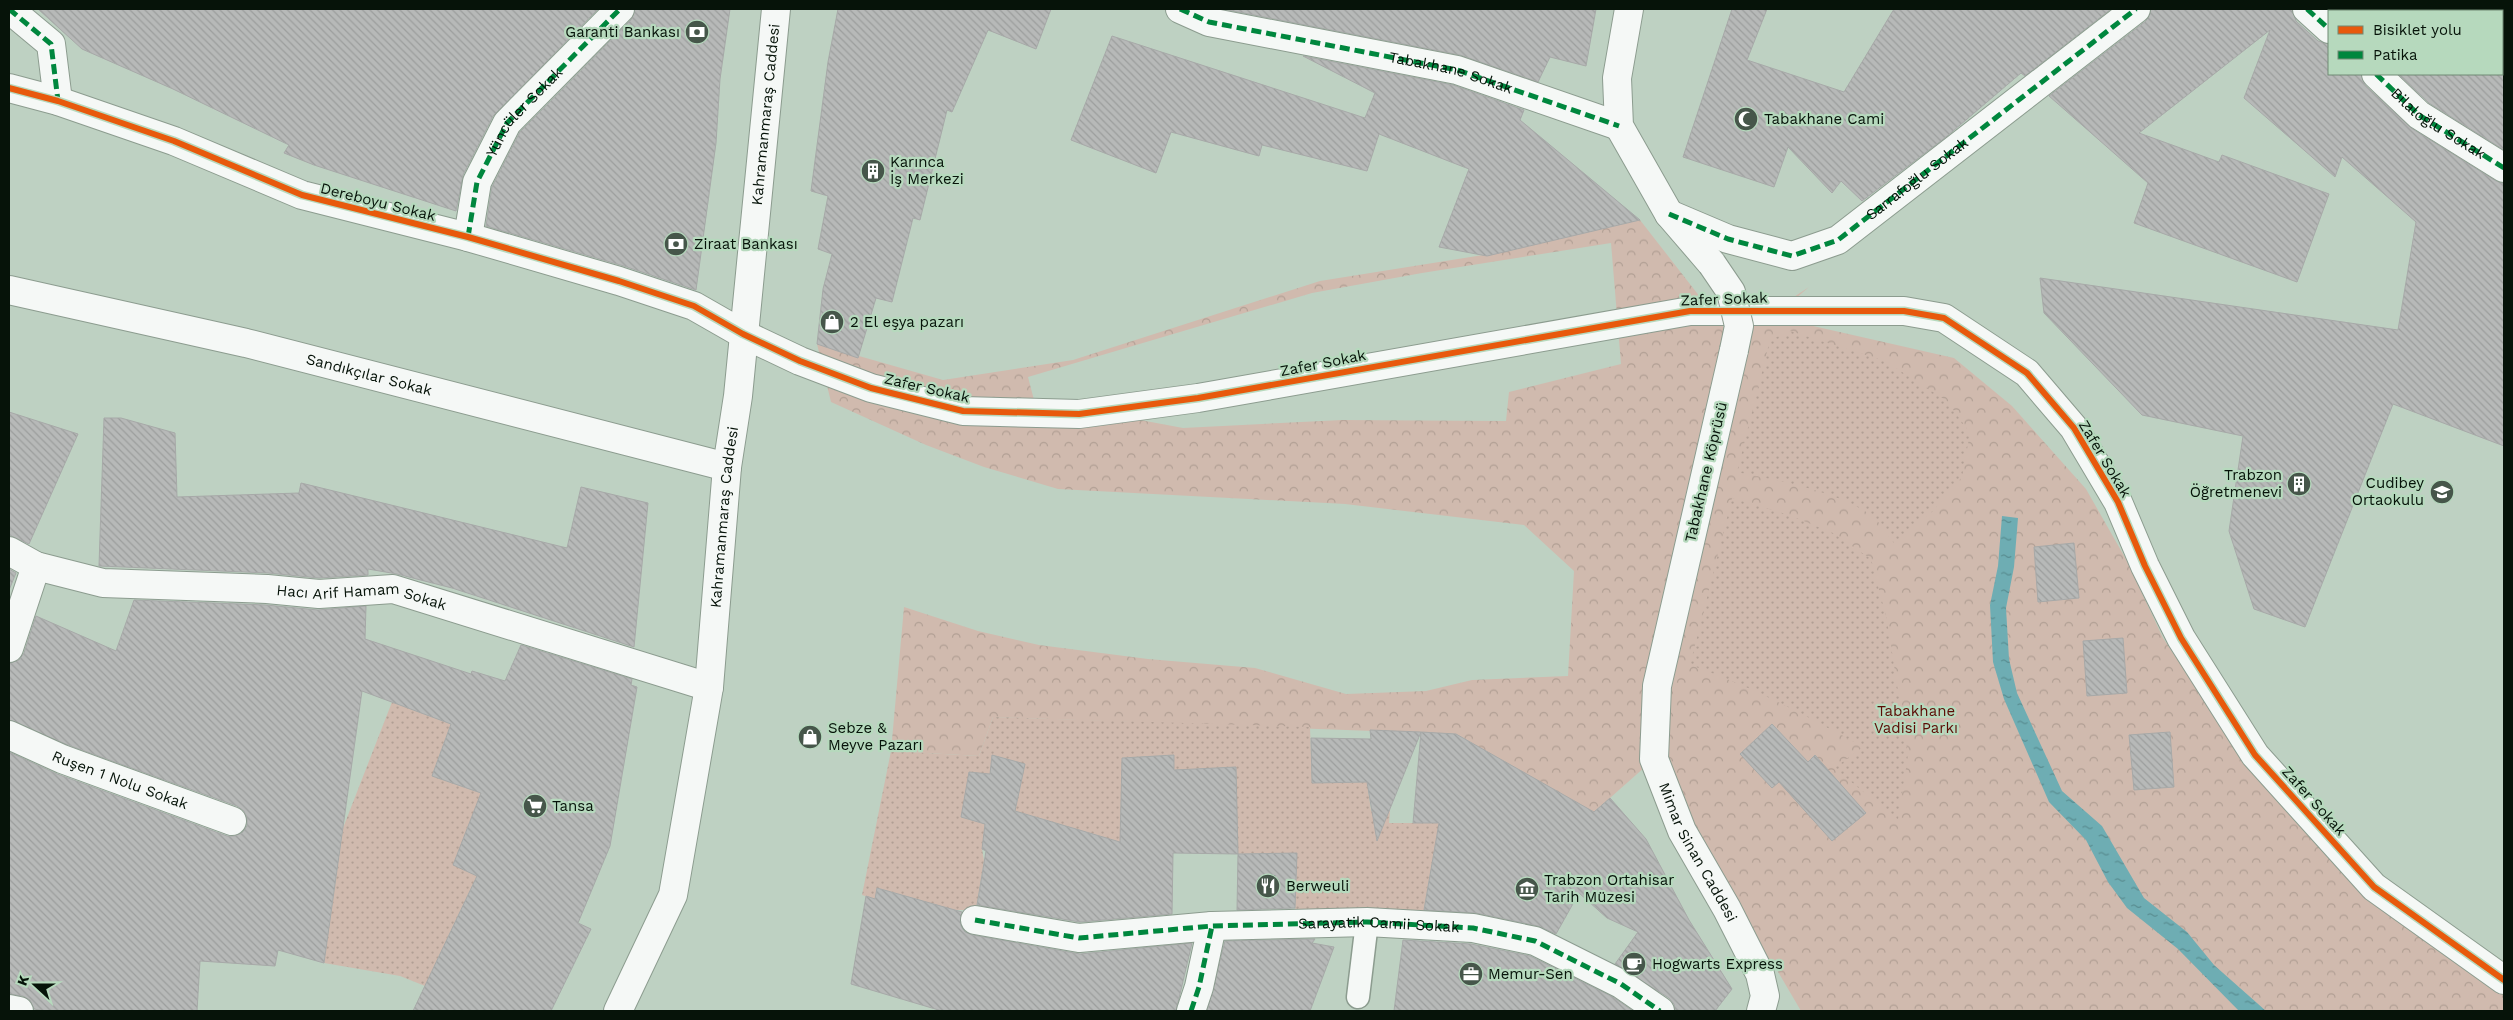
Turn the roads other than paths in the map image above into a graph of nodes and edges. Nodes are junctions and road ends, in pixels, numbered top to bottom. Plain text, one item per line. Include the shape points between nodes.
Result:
1 (9, 9) edge
2 (620, 9) edge
3 (776, 9) edge
4 (1180, 9) edge
5 (1629, 9) edge
6 (2136, 9) edge
7 (2307, 9) edge
8 (2328, 29) edge
9 (2377, 75) edge
10 (9, 88) edge
11 (58, 102) junction
12 (1619, 126) junction
13 (2504, 168) edge
14 (1669, 214) junction
15 (468, 237) junction
16 (9, 290) edge
17 (743, 334) junction
18 (727, 467) junction
19 (9, 551) edge
20 (36, 566) junction
21 (9, 648) edge
22 (1657, 686) joint
23 (708, 687) junction
24 (9, 735) edge
25 (232, 821) dead end
26 (975, 920) dead end
27 (1367, 922) junction
28 (1212, 926) junction
29 (2504, 980) edge
30 (1358, 997) dead end
31 (9, 1009) edge
32 (19, 1011) edge
33 (618, 1011) edge
34 (1192, 1011) edge
35 (1660, 1011) edge
36 (1761, 1011) edge

1 - 11 street via 52,44
2 - 15 street, Yüncüler Sokak via 506,123 477,182
3 - 17 street, Kahramanmaraş Caddesi
4 - 12 street, Tabakhane Sokak via 1209,22 1457,70
5 - 12 street via 1617,78
6 - 14 street, Sarrafoğlu Sokak via 1838,240 1792,256 1728,239
7 - 8 street
9 - 13 street, Bilaloğlu Sokak via 2419,115
10 - 11 street, Dereboyu Sokak
11 - 15 street, Dereboyu Sokak via 174,141 302,195
12 - 14 street
14 - 22 street, Tabakhane Köprüsü, bridge via 1731,292 1739,326
15 - 17 street, Dereboyu Sokak via 694,306
16 - 18 street, Sandıkçılar Sokak via 246,343
17 - 18 street, Kahramanmaraş Caddesi
17 - 29 street, Zafer Sokak via 800,361 871,388 963,412 1079,414 1198,398 1690,311 1904,311 1944,318 2027,373 2074,428 2118,502 2181,638 2255,755 2374,887
18 - 23 street, Kahramanmaraş Caddesi
19 - 20 street, Hacı Arif Hamam Sokak
20 - 21 street
20 - 23 street, Hacı Arif Hamam Sokak via 103,583 319,594 393,589
22 - 36 street, Mimar Sinan Caddesi via 1654,759 1682,831 1760,974 1765,996
23 - 33 street, Kahramanmaraş Caddesi via 673,895
24 - 25 street, Ruşen 1 Nolu Sokak via 62,759
26 - 28 street, Sarayatik Camii Sokak via 1079,938
27 - 28 street, Sarayatik Camii Sokak
27 - 30 lane
27 - 35 street, Sarayatik Camii Sokak via 1473,928 1535,941 1621,984
28 - 34 street
31 - 32 street

